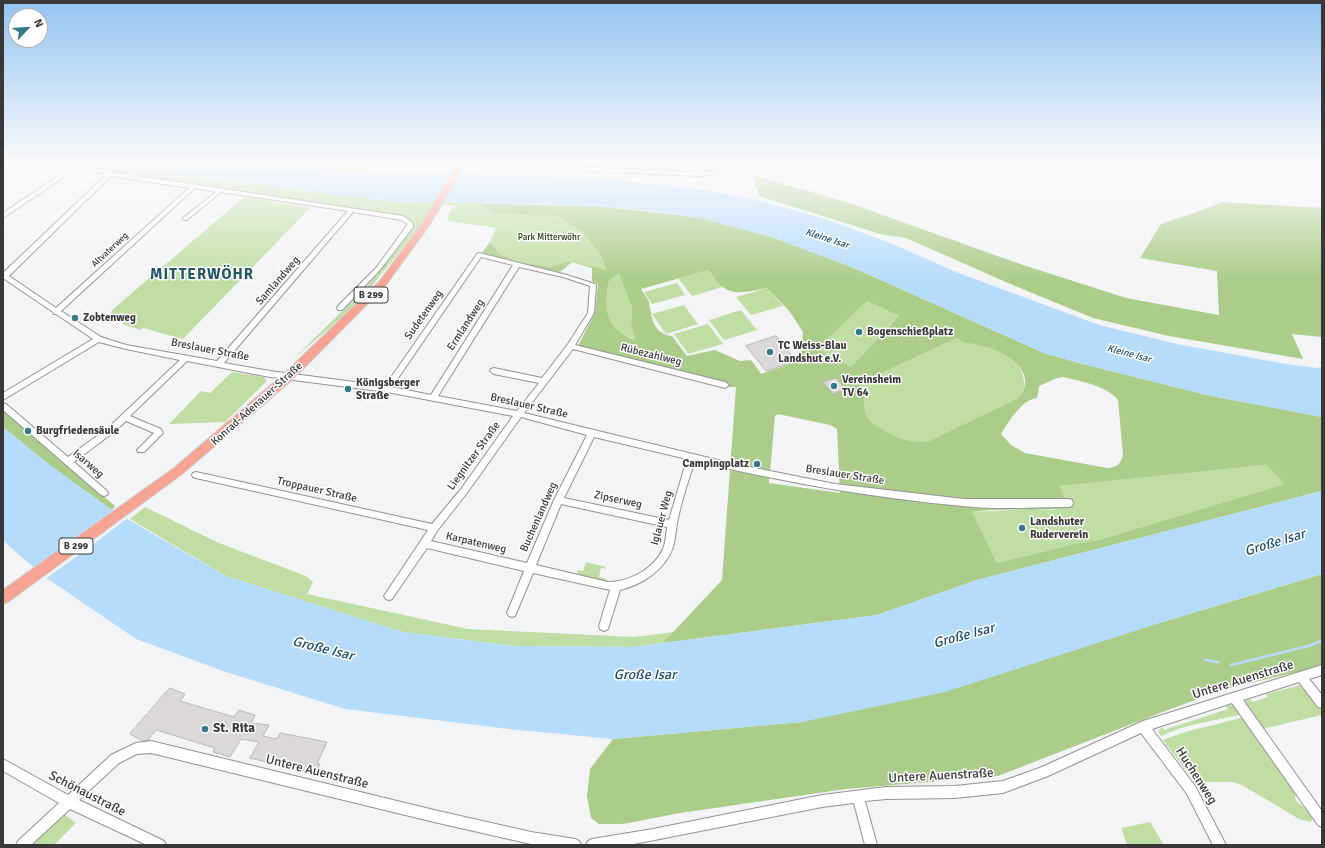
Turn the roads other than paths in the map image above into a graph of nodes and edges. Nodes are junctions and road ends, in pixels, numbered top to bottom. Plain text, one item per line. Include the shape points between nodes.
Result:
1 (24, 202) edge
2 (81, 202) edge
3 (177, 202) edge
4 (207, 202) edge
5 (297, 202) edge
6 (440, 202) edge
7 (352, 210) junction
8 (3, 216) edge
9 (185, 219) dead end
10 (479, 255) joint
11 (517, 264) junction
12 (4, 275) edge
13 (340, 308) dead end
14 (56, 312) junction
15 (98, 339) junction
16 (571, 346) junction
17 (186, 358) junction
18 (218, 365) junction
19 (494, 371) dead end
20 (289, 376) junction
21 (544, 381) junction
22 (725, 385) dead end
23 (387, 389) junction
24 (3, 397) edge
25 (433, 398) junction
26 (3, 406) edge
27 (519, 414) junction
28 (124, 417) junction
29 (592, 433) junction
30 (141, 450) dead end
31 (692, 456) junction
32 (68, 462) junction
33 (196, 475) dead end
34 (104, 493) dead end
35 (558, 500) junction
36 (1069, 503) dead end
37 (672, 524) junction
38 (434, 528) junction
39 (426, 544) junction
40 (530, 568) junction
41 (616, 587) junction
42 (389, 596) dead end
43 (3, 598) edge
44 (512, 613) dead end
45 (604, 626) dead end
46 (1322, 670) edge
47 (1301, 677) junction
48 (1234, 697) junction
49 (1322, 703) edge
50 (1143, 726) junction
51 (3, 766) edge
52 (858, 796) junction
53 (69, 802) junction
54 (1322, 821) edge
55 (22, 845) edge
56 (160, 845) edge
57 (575, 845) edge
58 (592, 845) edge
59 (871, 845) edge
60 (1220, 845) edge

1 - 8 street
2 - 12 street
3 - 14 street, Altvaterweg
4 - 9 street
5 - 7 street
6 - 20 main road, Konrad-Adenauer-Straße / B 299 via 382,284
7 - 13 street via 403,218 411,224 378,269
7 - 18 street, Samlandweg
10 - 11 street, Liegnitzer Straße
10 - 23 street, Sudetenweg
11 - 16 street, Liegnitzer Straße via 593,285 591,313
11 - 25 street, Ermlandweg
12 - 14 street, Breslauer Straße
14 - 15 street, Breslauer Straße
15 - 17 street, Breslauer Straße
15 - 24 street
16 - 21 street, Liegnitzer Straße
16 - 22 street, Rübezahlweg
17 - 18 street, Breslauer Straße
17 - 28 street
18 - 20 street, Breslauer Straße
19 - 21 street
20 - 23 street, Breslauer Straße
20 - 43 main road, Konrad-Adenauer-Straße / B 299 via 210,446
21 - 27 street, Liegnitzer Straße
23 - 25 street, Breslauer Straße
25 - 27 street, Breslauer Straße
26 - 32 street, Isarweg
27 - 29 street, Breslauer Straße
27 - 38 street, Liegnitzer Straße
28 - 30 street via 158,431 159,433
28 - 32 street
29 - 31 street, Breslauer Straße
29 - 35 street, Buchenlandweg
31 - 36 street, Breslauer Straße via 835,486 922,498 992,504
31 - 37 street, Iglauer Weg
32 - 34 street, Isarweg
33 - 38 street, Troppauer Straße
35 - 37 street, Zipserweg
35 - 40 street, Buchenlandweg
37 - 41 street, Iglauer Weg via 666,551 654,566 641,577
38 - 39 street, Liegnitzer Straße
39 - 40 street, Karpatenweg
39 - 42 street, Liegnitzer Straße
40 - 41 street, Karpatenweg
40 - 44 street, Buchenlandweg
41 - 45 street
46 - 47 street, Untere Auenstraße
47 - 48 street, Untere Auenstraße
47 - 49 street
48 - 50 street, Untere Auenstraße
48 - 54 street
50 - 52 street, Untere Auenstraße via 1044,772 1003,787 955,792
50 - 60 street, Huchenweg via 1191,790
51 - 53 street, Schönaustraße
52 - 58 street, Untere Auenstraße
52 - 59 street
53 - 55 street, Untere Auenstraße
53 - 56 street, Schönaustraße
53 - 57 street, Untere Auenstraße via 115,759 136,749 151,747 434,816 531,838

